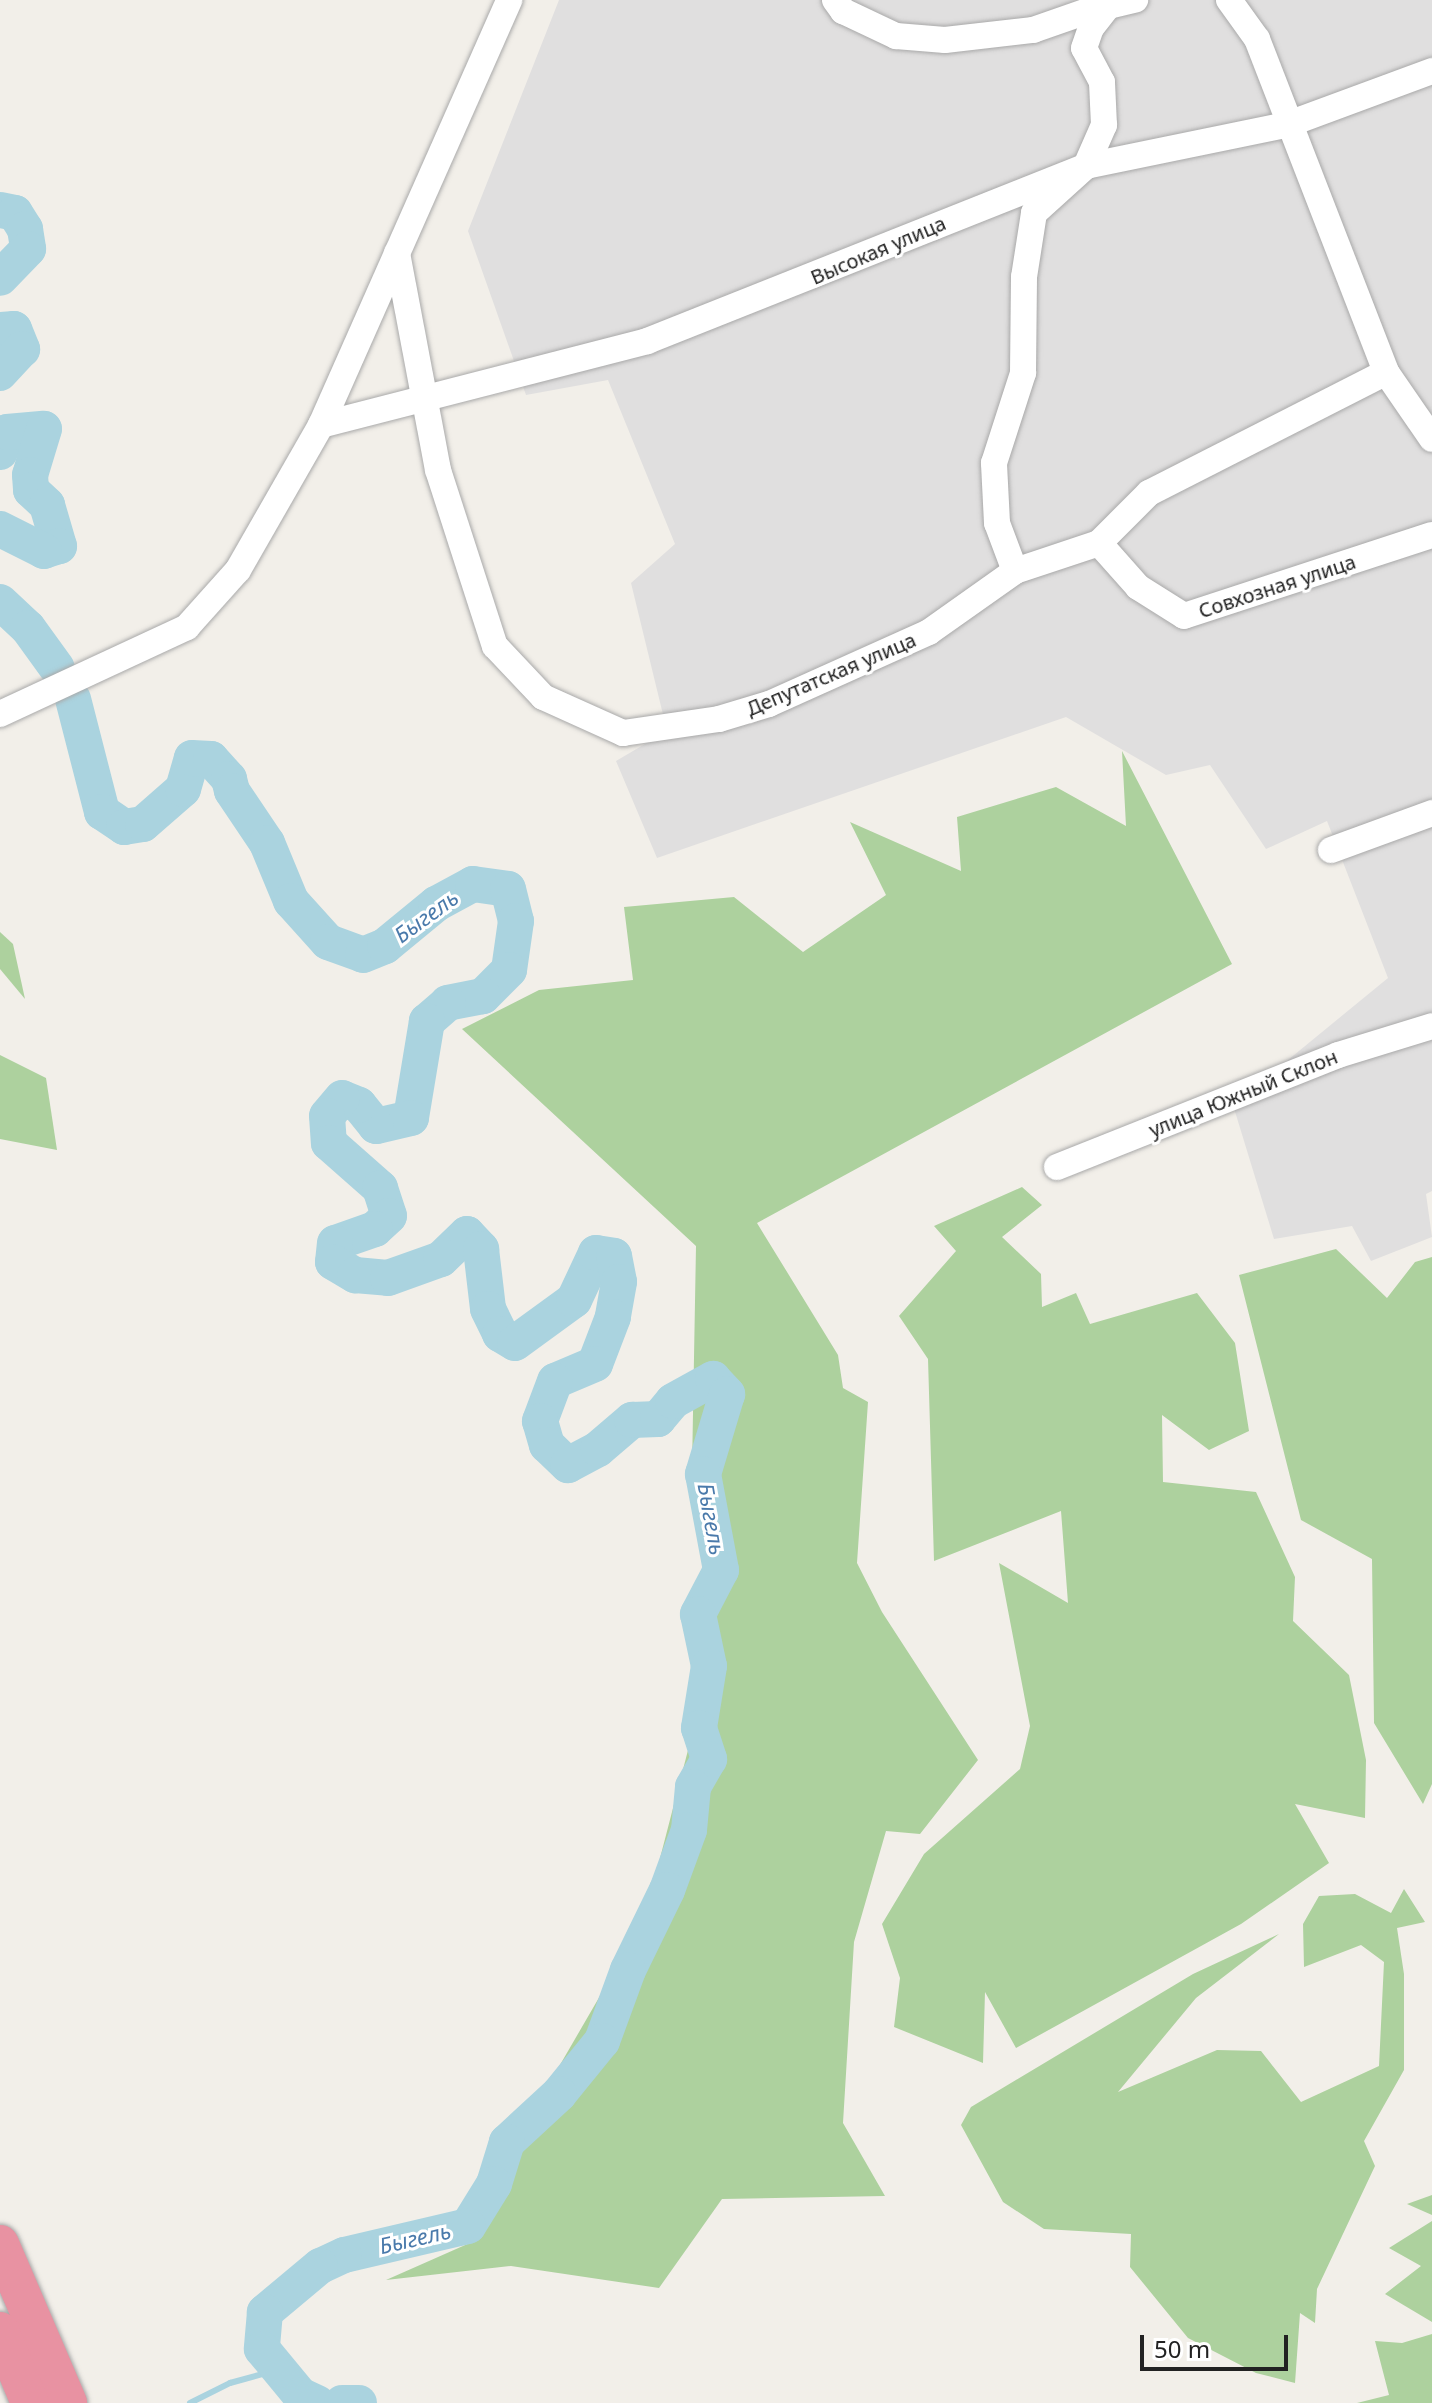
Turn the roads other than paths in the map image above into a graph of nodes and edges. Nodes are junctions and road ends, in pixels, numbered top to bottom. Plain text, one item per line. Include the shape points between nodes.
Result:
1 (509, 0) edge
2 (835, 0) edge
3 (1135, 0) edge
4 (1229, 0) edge
5 (1110, 3) edge
6 (1033, 30) junction
7 (1084, 48) junction
8 (1432, 71) edge
9 (1286, 125) junction
10 (1086, 166) junction
11 (397, 253) junction
12 (1386, 372) junction
13 (427, 398) junction
14 (321, 425) junction
15 (1432, 439) edge
16 (1432, 535) edge
17 (1099, 543) junction
18 (1015, 571) junction
19 (0, 714) edge
20 (1432, 813) edge
21 (1331, 850) dead end
22 (1432, 1026) edge
23 (1057, 1167) dead end
24 (0, 2244) edge
25 (0, 2331) edge
26 (30, 2403) edge
27 (68, 2403) edge

1 - 11 street
2 - 6 street via 843,11 896,36 945,40
3 - 5 street
4 - 9 street via 1257,39
5 - 6 street
5 - 7 street
6 - 7 street via 1061,35
7 - 10 street via 1102,82 1104,125
8 - 9 street, Высокая улица
9 - 10 street, Высокая улица
9 - 12 street
10 - 13 street, Высокая улица via 647,341
10 - 18 street via 1034,213 1024,277 1023,373 994,463 997,523
11 - 13 street, Депутатская улица
11 - 14 street
12 - 15 street
12 - 17 street, Депутатская улица via 1149,493
13 - 14 street, Высокая улица
13 - 18 street, Депутатская улица via 438,470 495,646 543,697 623,733 719,719 769,704 929,632
14 - 19 street via 238,570 187,627
16 - 17 street, Совхозная улица via 1184,616 1138,587
17 - 18 street, Депутатская улица
20 - 21 street
22 - 23 street, улица Южный Склон via 1338,1055
24 - 27 highway
25 - 26 highway

